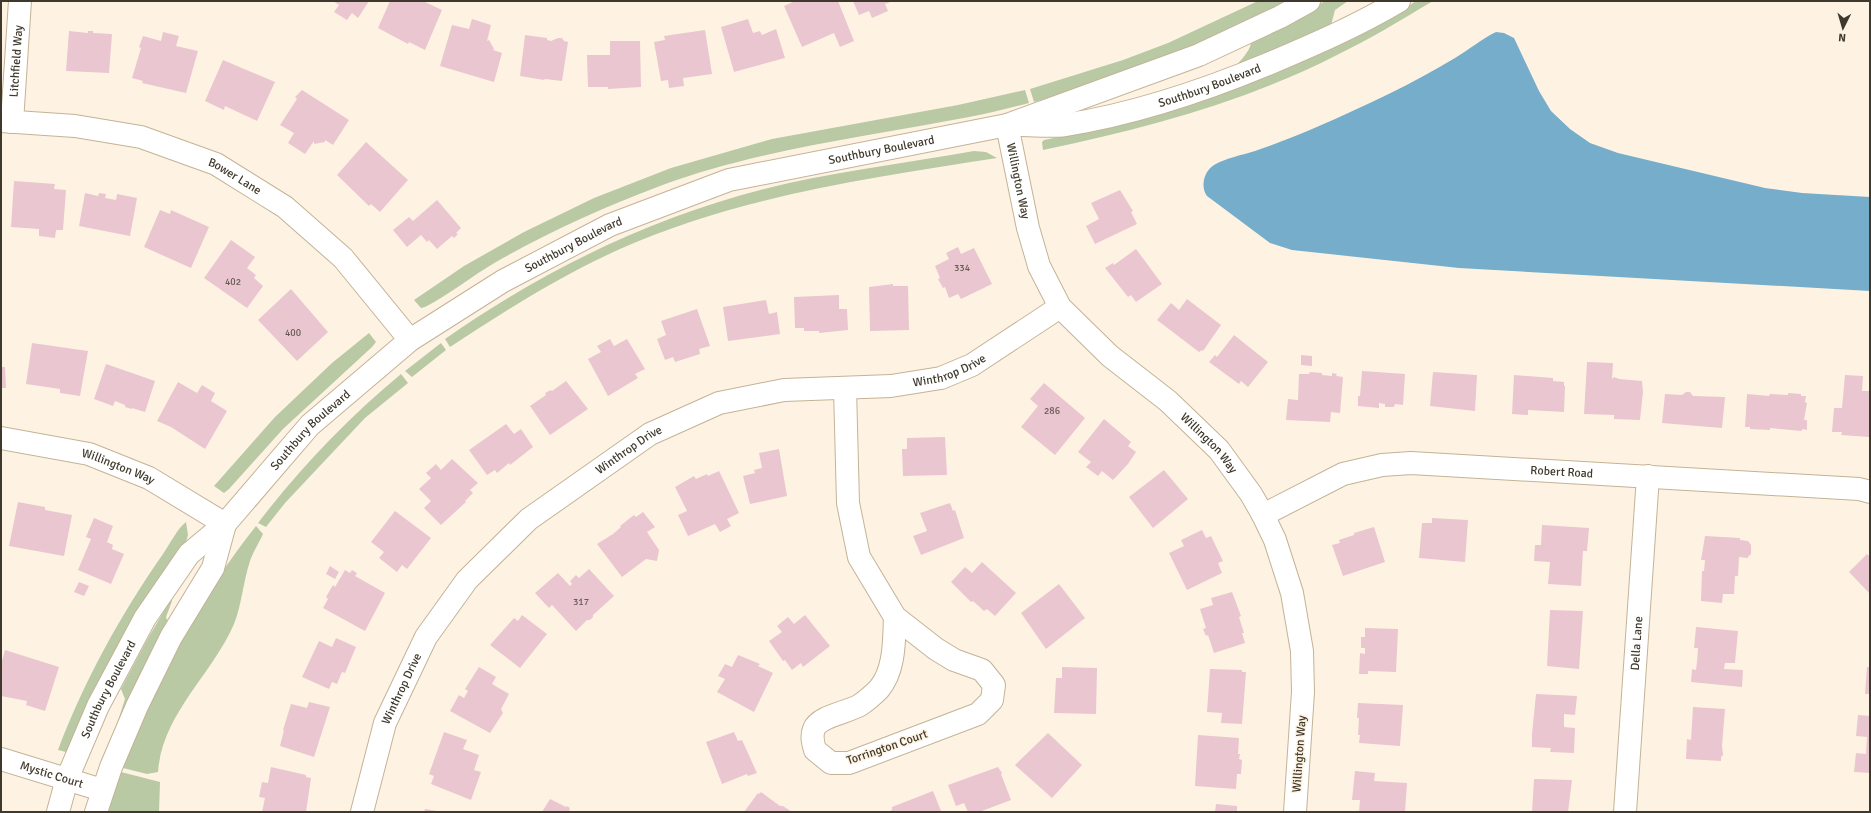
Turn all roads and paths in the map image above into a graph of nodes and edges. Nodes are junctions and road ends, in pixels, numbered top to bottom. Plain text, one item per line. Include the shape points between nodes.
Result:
1 (20, 1) edge
2 (1309, 1) edge
3 (1399, 1) edge
4 (7, 121) edge
5 (1007, 125) junction
6 (1060, 307) junction
7 (410, 340) junction
8 (845, 388) junction
9 (1, 438) edge
10 (1648, 476) junction
11 (1870, 492) edge
12 (1263, 515) junction
13 (225, 524) junction
14 (895, 617) junction
15 (1, 759) edge
16 (67, 779) junction
17 (102, 790) junction
18 (58, 812) edge
19 (96, 812) edge
20 (362, 812) edge
21 (1295, 812) edge
22 (1625, 812) edge

1 - 4 street, Litchfield Way
2 - 5 street, Southbury Boulevard via 1199,55
3 - 5 street, Southbury Boulevard via 1317,44 1218,84 1160,103 1064,125
4 - 7 street, Bower Lane via 75,126 141,137 216,164 285,207 343,258
5 - 6 street, Willington Way via 1031,240 1039,266
5 - 7 street, Southbury Boulevard via 729,180 610,225 503,281
6 - 8 street, Winthrop Drive via 972,365 941,378 891,386
6 - 12 street, Willington Way via 1110,356 1168,401 1219,450
7 - 13 street, Southbury Boulevard via 310,425
8 - 14 street, Torrington Court via 848,503 859,557
8 - 20 street, Winthrop Drive via 784,390 719,403 650,434 529,519 467,580 426,638 386,723
9 - 13 street, Willington Way via 89,454 149,478
10 - 11 street, Robert Road via 1859,489
10 - 12 street, Robert Road via 1411,463 1382,465 1343,474
10 - 22 street, Della Lane
12 - 21 street, Willington Way via 1290,585 1302,651 1303,692
13 - 16 street, Southbury Boulevard via 189,554 145,618 98,706
13 - 17 street, Southbury Boulevard via 213,568 171,637 137,706
14 - 14 street, Torrington Court via 894,648 890,667 879,688 860,705 822,720 814,727 812,736 815,750 831,763 849,763 978,714 992,700 994,685 982,670 954,660
15 - 16 street, Mystic Court
16 - 17 street, Mystic Court
16 - 18 street, Southbury Boulevard
17 - 19 street, Southbury Boulevard

